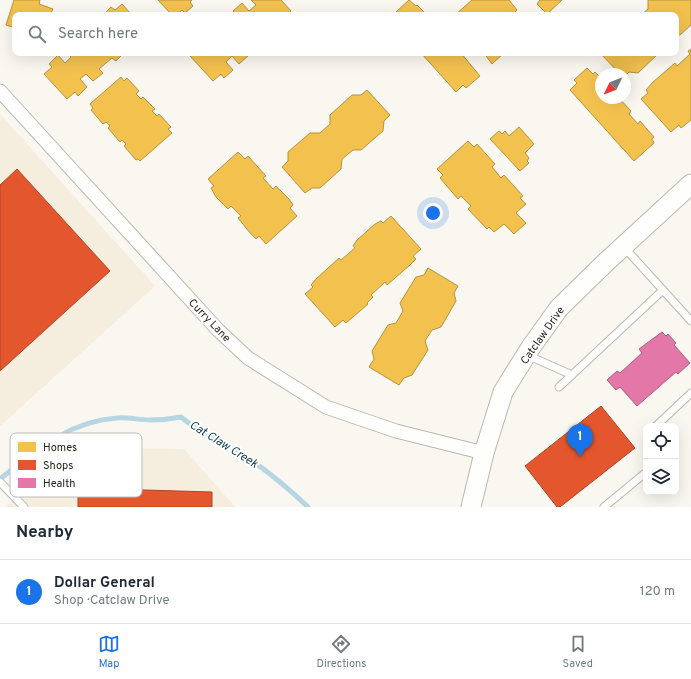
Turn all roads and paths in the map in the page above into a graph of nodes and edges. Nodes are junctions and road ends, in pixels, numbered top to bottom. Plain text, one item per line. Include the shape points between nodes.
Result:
1 (0, 91) edge
2 (691, 184) edge
3 (623, 246) junction
4 (663, 290) junction
5 (691, 321) edge
6 (526, 354) junction
7 (572, 375) junction
8 (559, 387) dead end
9 (691, 393) edge
10 (659, 423) edge
11 (484, 453) junction
12 (643, 475) edge
13 (0, 482) edge
14 (10, 492) edge
15 (15, 497) edge
16 (24, 506) edge
17 (471, 507) edge
18 (604, 507) edge

1 - 11 street, Curry Lane via 218,330 248,358 326,408 396,431
2 - 3 street, Catclaw Drive
3 - 4 lane
3 - 6 street, Catclaw Drive via 558,308
4 - 5 lane
4 - 7 lane
6 - 7 lane
6 - 11 street, Catclaw Drive via 503,392
7 - 8 lane
9 - 10 lane
11 - 17 street, Catclaw Drive
12 - 18 lane
13 - 14 lane
15 - 16 lane

